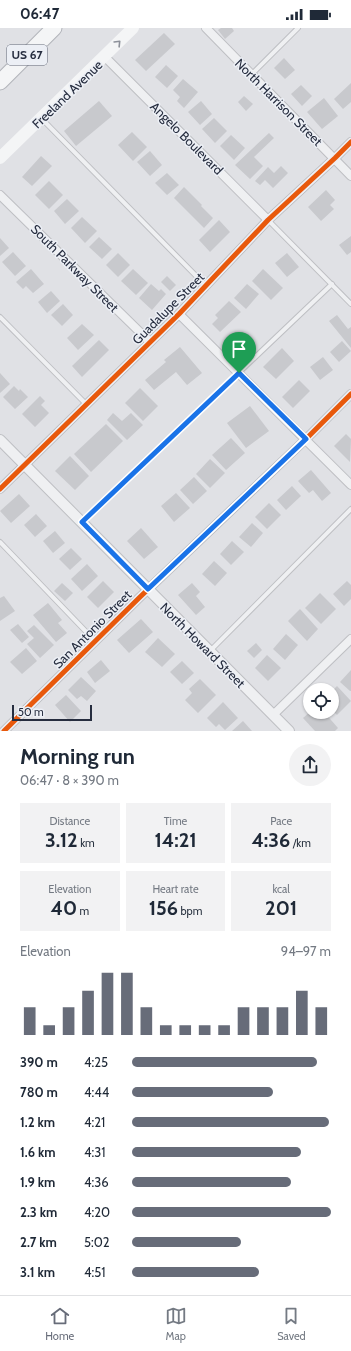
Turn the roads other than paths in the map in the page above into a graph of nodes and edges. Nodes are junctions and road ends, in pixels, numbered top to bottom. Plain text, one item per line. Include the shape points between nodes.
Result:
1 (54, 28) edge
2 (134, 28) edge
3 (206, 28) edge
4 (298, 28) edge
5 (106, 56) junction
6 (252, 74) junction
7 (0, 82) edge
8 (42, 118) junction
9 (351, 142) edge
10 (0, 158) edge
11 (335, 158) junction
12 (351, 176) edge
13 (0, 194) edge
14 (268, 220) junction
15 (332, 284) junction
16 (206, 286) junction
17 (351, 304) edge
18 (179, 314) junction
19 (0, 317) edge
20 (150, 342) junction
21 (239, 373) junction
22 (351, 394) edge
23 (86, 405) junction
24 (306, 439) junction
25 (0, 440) edge
26 (25, 465) junction
27 (351, 485) edge
28 (0, 489) edge
29 (351, 509) edge
30 (82, 522) junction
31 (0, 542) edge
32 (148, 589) junction
33 (351, 639) edge
34 (95, 641) junction
35 (210, 652) junction
36 (273, 716) junction
37 (4, 731) edge
38 (289, 731) edge

1 - 7 highway, US 67
5 -> 2 main road, Freeland Avenue
3 - 6 street, North Harrison Street
4 - 6 lane
5 - 8 main road, Freeland Avenue
5 - 14 street, Angelo Boulevard
6 - 11 street, North Harrison Street
8 - 10 main road, Freeland Avenue
8 - 16 lane
9 - 11 street, Guadalupe Street
11 - 12 street, North Harrison Street
11 - 14 street, Guadalupe Street
13 - 20 street, South Parkway Street
14 - 15 lane
14 - 16 street, Guadalupe Street
15 - 17 lane
15 - 21 lane
16 - 18 street, Guadalupe Street
18 - 20 street, Guadalupe Street
18 - 21 street
19 - 23 lane
20 - 23 street, Guadalupe Street
21 - 24 street
21 - 30 lane
22 - 24 street, San Antonio Street
23 - 26 street, Guadalupe Street
24 - 27 street
24 - 32 street, San Antonio Street
25 - 26 street, North Howard Street
26 - 28 street, Guadalupe Street
26 - 30 street, North Howard Street
29 - 35 lane
30 - 32 street, North Howard Street
31 - 34 lane
32 - 34 street, San Antonio Street
32 - 35 street, North Howard Street
33 - 36 street
34 - 37 street, San Antonio Street
35 - 36 street, North Howard Street
36 - 38 street, North Howard Street

